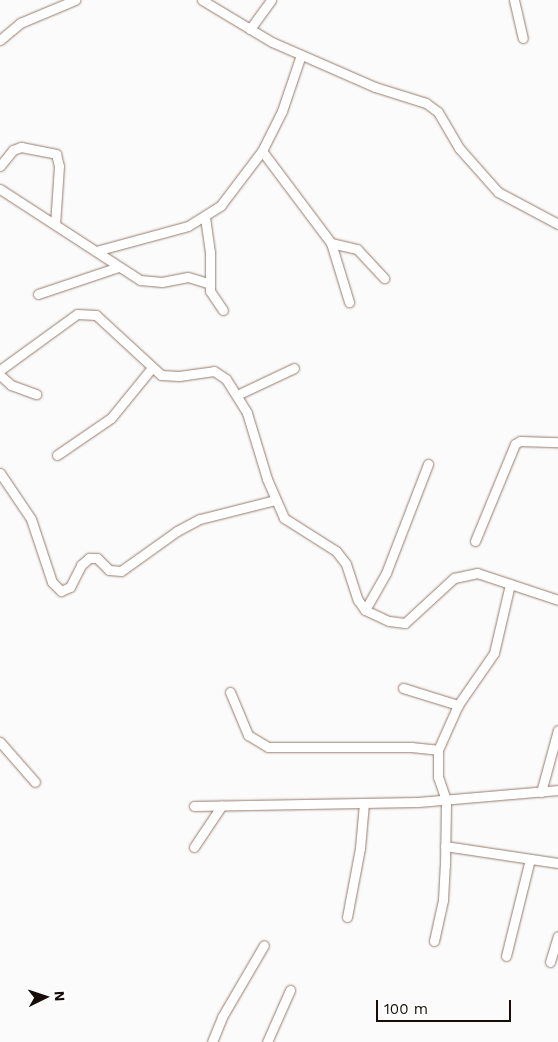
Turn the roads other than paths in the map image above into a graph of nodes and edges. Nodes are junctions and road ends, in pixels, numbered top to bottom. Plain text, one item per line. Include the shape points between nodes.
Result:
1 (75, 0) edge
2 (202, 0) edge
3 (271, 0) edge
4 (514, 0) edge
5 (250, 30) junction
6 (523, 38) dead end
7 (0, 40) edge
8 (301, 55) junction
9 (262, 152) junction
10 (0, 166) edge
11 (0, 189) edge
12 (205, 217) junction
13 (55, 224) junction
14 (558, 224) edge
15 (331, 243) junction
16 (96, 251) junction
17 (118, 267) junction
18 (384, 278) dead end
19 (208, 283) junction
20 (38, 294) dead end
21 (349, 302) dead end
22 (223, 310) dead end
23 (294, 368) dead end
24 (151, 369) junction
25 (0, 370) edge
26 (0, 375) edge
27 (36, 394) dead end
28 (237, 396) junction
29 (558, 442) edge
30 (57, 455) dead end
31 (428, 464) dead end
32 (0, 473) edge
33 (275, 500) junction
34 (475, 541) dead end
35 (510, 584) junction
36 (558, 600) edge
37 (365, 610) junction
38 (403, 688) dead end
39 (230, 692) dead end
40 (458, 705) junction
41 (558, 730) edge
42 (0, 742) edge
43 (438, 750) junction
44 (35, 782) dead end
45 (558, 790) edge
46 (541, 792) junction
47 (446, 800) junction
48 (364, 803) junction
49 (222, 805) junction
50 (194, 806) dead end
51 (445, 846) junction
52 (194, 847) dead end
53 (530, 859) junction
54 (558, 863) edge
55 (347, 917) dead end
56 (558, 936) edge
57 (434, 941) dead end
58 (264, 945) dead end
59 (506, 956) dead end
60 (550, 962) dead end
61 (290, 990) dead end
62 (212, 1042) edge
63 (267, 1042) edge

1 - 7 street via 20,23
2 - 5 street
3 - 5 street
4 - 6 street
5 - 8 street
8 - 9 street via 282,111
8 - 14 street via 376,87 426,103 438,112 459,148 498,192
9 - 12 street via 236,190
9 - 15 street
10 - 13 street via 13,150 22,147 56,154 59,166
11 - 13 street
12 - 16 street via 188,226
12 - 19 street via 210,252
13 - 16 street
15 - 18 street via 357,248
15 - 21 street
16 - 17 street
17 - 19 street via 128,275 152,282 188,277
17 - 20 street
19 - 22 street via 215,301
23 - 28 street
24 - 25 street via 107,324 86,313 69,319
24 - 28 street via 161,375 179,376 214,371 226,379
24 - 30 street via 111,418
26 - 27 street via 11,385
28 - 33 street via 255,436
29 - 34 street via 520,441 515,444
31 - 37 street via 386,573
32 - 33 street via 31,519 52,582 61,590 70,587 82,565 90,558 97,558 109,570 121,571 177,531 200,519
33 - 37 street via 284,518 336,551 346,564 358,600
35 - 36 street
35 - 37 street via 484,574 454,578 405,623 389,621
35 - 40 street via 494,653
38 - 40 street
39 - 43 street via 248,735 268,747 411,747
40 - 43 street
41 - 46 street
42 - 44 street
43 - 47 street via 438,777
45 - 46 street
46 - 47 street
47 - 48 street
47 - 51 street
48 - 49 street
48 - 55 street via 360,848
49 - 50 street
49 - 52 street
51 - 53 street
51 - 57 street via 442,900
53 - 54 street
53 - 59 street
56 - 60 street
58 - 62 street via 226,1009
61 - 63 street

